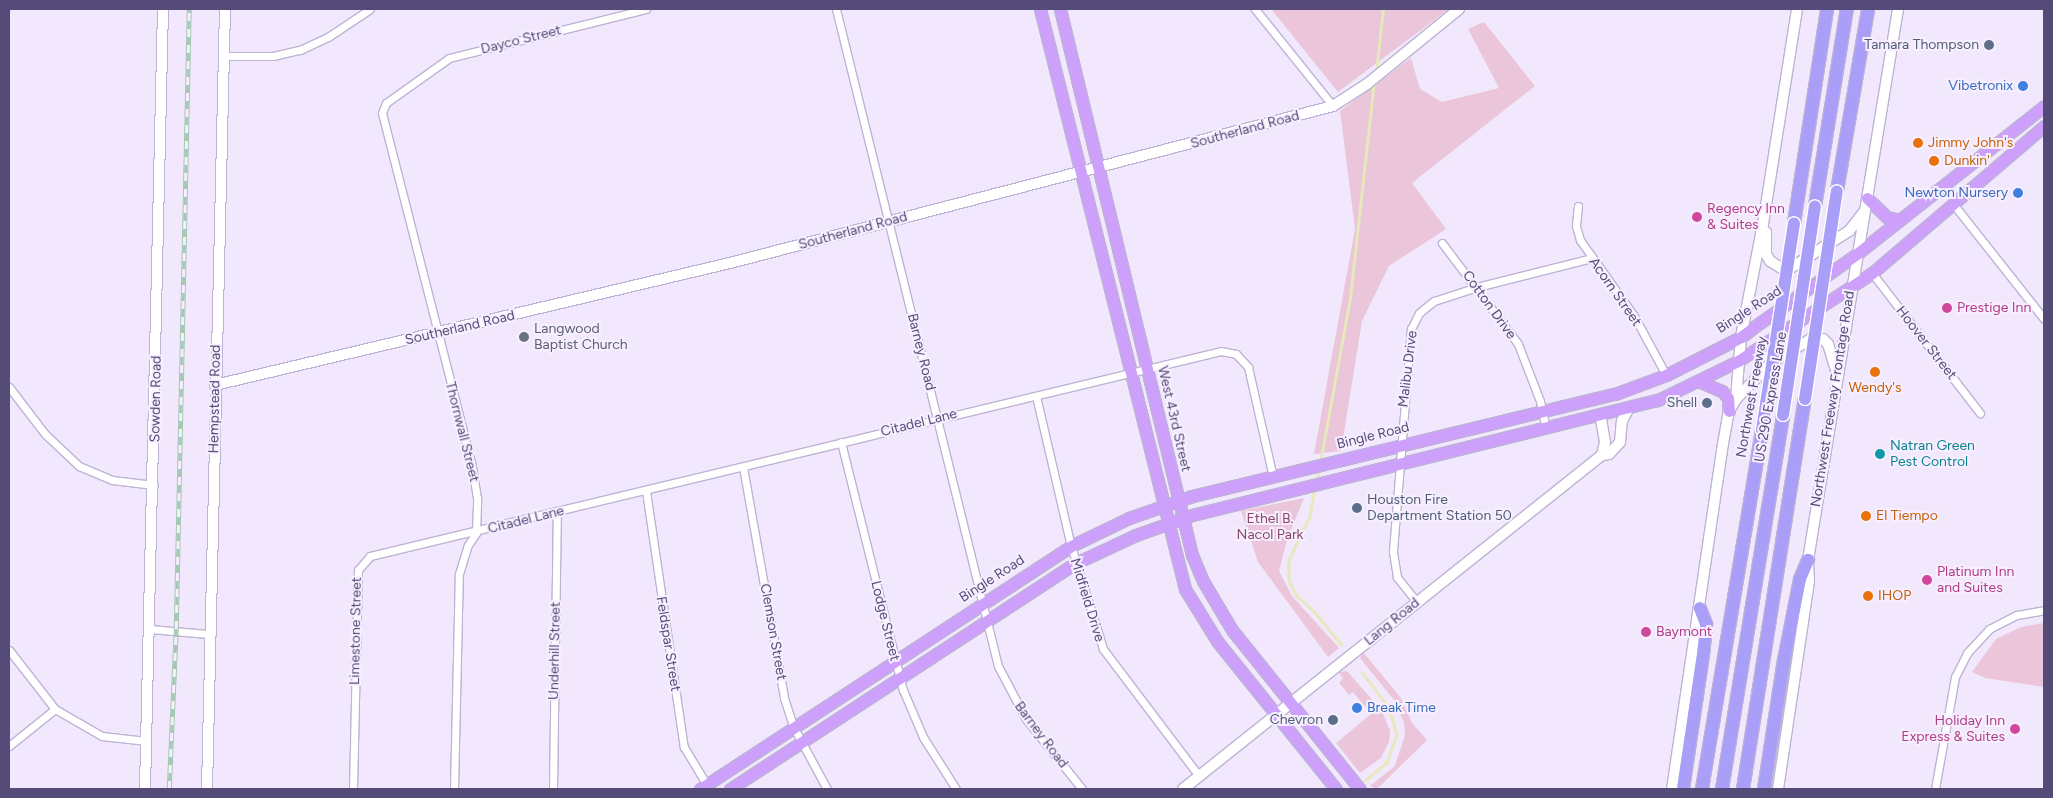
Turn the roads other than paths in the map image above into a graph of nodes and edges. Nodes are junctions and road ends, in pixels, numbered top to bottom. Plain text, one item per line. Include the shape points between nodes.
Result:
1 (163, 9) edge
2 (225, 9) edge
3 (370, 9) edge
4 (646, 9) edge
5 (836, 9) edge
6 (1040, 9) edge
7 (1060, 9) edge
8 (1255, 9) edge
9 (1460, 9) edge
10 (1797, 9) edge
11 (1827, 9) edge
12 (1847, 9) edge
13 (1868, 9) edge
14 (1898, 9) edge
15 (1066, 35) junction
16 (1049, 41) junction
17 (224, 56) junction
18 (404, 89) joint
19 (1333, 106) junction
20 (2044, 106) edge
21 (2022, 123) junction
22 (2044, 126) edge
23 (2033, 134) junction
24 (1100, 168) junction
25 (1080, 173) junction
26 (1867, 198) junction
27 (1954, 205) junction
28 (1578, 206) dead end
29 (1766, 206) junction
30 (1864, 211) junction
31 (1900, 220) junction
32 (888, 222) junction
33 (1442, 243) dead end
34 (1858, 253) junction
35 (1592, 258) junction
36 (1123, 268) junction
37 (1107, 272) junction
38 (1872, 273) junction
39 (1477, 287) junction
40 (1850, 288) junction
41 (2044, 319) edge
42 (437, 334) junction
43 (1741, 336) junction
44 (1738, 361) junction
45 (1146, 367) junction
46 (1130, 371) junction
47 (1663, 377) junction
48 (1698, 381) junction
49 (1836, 381) junction
50 (215, 385) junction
51 (9, 387) edge
52 (1036, 396) junction
53 (1736, 399) junction
54 (1628, 409) junction
55 (1729, 411) junction
56 (1980, 413) dead end
57 (1543, 414) junction
58 (1600, 415) junction
59 (937, 418) junction
60 (1546, 429) junction
61 (841, 442) junction
62 (1400, 444) junction
63 (1361, 455) junction
64 (1602, 455) junction
65 (1399, 463) junction
66 (743, 467) junction
67 (1365, 470) junction
68 (1272, 477) junction
69 (154, 485) junction
70 (646, 491) junction
71 (1178, 501) junction
72 (1162, 506) junction
73 (557, 512) junction
74 (1182, 518) junction
75 (1166, 524) junction
76 (476, 533) junction
77 (1071, 546) junction
78 (1808, 560) junction
79 (1076, 564) junction
80 (1417, 602) junction
81 (982, 603) junction
82 (1700, 608) junction
83 (2044, 610) edge
84 (986, 622) junction
85 (150, 629) junction
86 (1232, 630) junction
87 (208, 634) junction
88 (1217, 641) junction
89 (9, 650) edge
90 (895, 661) junction
91 (900, 679) junction
92 (1292, 702) junction
93 (55, 709) junction
94 (1277, 714) junction
95 (794, 728) junction
96 (147, 741) junction
97 (802, 744) junction
98 (9, 746) edge
99 (1199, 776) junction
100 (706, 788) edge
101 (145, 789) edge
102 (207, 789) edge
103 (353, 789) edge
104 (454, 789) edge
105 (553, 789) edge
106 (730, 789) edge
107 (827, 789) edge
108 (956, 789) edge
109 (1082, 789) edge
110 (1182, 789) edge
111 (1336, 789) edge
112 (1360, 789) edge
113 (1672, 789) edge
114 (1683, 789) edge
115 (1702, 789) edge
116 (1722, 789) edge
117 (1743, 789) edge
118 (1764, 789) edge
119 (1778, 789) edge
120 (1935, 789) edge

1 - 69 street, Sowden Road
2 - 17 street, Hempstead Road
3 - 17 street via 328,38 300,50 273,56
4 - 18 street, Dayco Street via 449,58
5 - 32 street, Barney Road
6 - 16 main road
7 - 15 main road, West 43rd Street
8 - 19 street
9 - 19 street, Southerland Road via 1367,84
10 - 29 street
11 - 115 highway, Northwest Freeway, bridge
12 - 116 highway, US 290 Express Lane, bridge
13 - 117 highway, bridge
14 - 26 street, Northwest Freeway Frontage Road
15 - 16 main road
15 - 24 main road, West 43rd Street
16 - 25 main road
17 - 50 street, Hempstead Road
18 - 42 street, Thornwall Street via 386,103 382,113
19 - 24 street, Southerland Road
20 - 21 main road, Bingle Road
21 - 23 main road
21 - 31 main road, Bingle Road
22 - 23 main road
23 - 27 main road
24 - 25 street, Southerland Road
24 - 36 main road, West 43rd Street
25 - 32 street, Southerland Road
25 - 37 main road
26 - 30 street, Northwest Freeway Frontage Road
26 - 31 main road via 1887,217
27 - 38 main road
27 - 41 street
28 - 35 street, Acorn Street via 1576,226 1580,240
29 - 30 street via 1766,254 1774,266 1786,271 1848,231
29 - 43 street
30 - 34 street, Northwest Freeway Frontage Road
31 - 34 main road, Bingle Road
32 - 42 street, Southerland Road
32 - 59 street, Barney Road
33 - 39 street, Cotton Drive
34 - 40 street, Northwest Freeway Frontage Road
34 - 43 main road, Bingle Road
35 - 39 street, Malibu Drive
35 - 47 street, Acorn Street via 1634,316
36 - 37 main road
36 - 45 main road, West 43rd Street
37 - 46 main road
38 - 40 main road
38 - 56 street, Hoover Street
39 - 57 street, Cotton Drive via 1518,344
39 - 62 street, Malibu Drive via 1434,301 1419,313 1411,330
40 - 44 main road
40 - 49 street, Northwest Freeway Frontage Road
42 - 50 street, Southerland Road
42 - 76 street, Thornwall Street via 473,471 477,498
43 - 44 street
43 - 47 main road, Bingle Road
44 - 48 main road
44 - 53 street
45 - 46 street, Citadel Lane
45 - 68 street, Citadel Lane via 1221,351 1236,354 1248,367
45 - 71 main road, West 43rd Street
46 - 52 street, Citadel Lane
46 - 72 main road
47 - 57 main road, Bingle Road
47 - 58 main road via 1606,408
48 - 54 main road via 1658,400
48 - 55 main road via 1722,391 1728,398
49 - 53 street via 1835,364 1828,344 1822,339 1811,339 1771,363
49 - 78 street, Northwest Freeway Frontage Road
50 - 87 street, Hempstead Road
51 - 69 street via 45,434 79,466 112,480
52 - 59 street, Citadel Lane
52 - 77 street, Midfield Drive
53 - 55 street
54 - 58 main road
54 - 64 street, Lang Road via 1619,445 1609,454
55 - 82 street
57 - 60 street, Cotton Drive
57 - 62 main road, Bingle Road
58 - 60 main road
58 - 64 street via 1605,442
59 - 61 street, Citadel Lane
59 - 81 street, Barney Road
60 - 65 main road
61 - 66 street, Citadel Lane
61 - 90 street, Lodge Street
62 - 63 main road, Bingle Road
62 - 65 street, Malibu Drive
63 - 67 main road
63 - 68 main road, Bingle Road
64 - 80 street, Lang Road
65 - 67 main road
65 - 80 street, Malibu Drive via 1393,551 1397,577
66 - 70 street, Citadel Lane
66 - 95 street, Clemson Street via 784,698
67 - 74 main road
68 - 71 main road, Bingle Road
69 - 85 street, Sowden Road
70 - 73 street, Citadel Lane
70 - 100 street, Feldspar Street via 684,747
71 - 72 main road, Bingle Road
71 - 74 main road, West 43rd Street
72 - 75 main road
72 - 77 main road, Bingle Road
73 - 76 street, Citadel Lane
73 - 105 street, Underhill Street
74 - 75 main road
74 - 86 main road, West 43rd Street via 1203,581
75 - 79 main road
75 - 88 main road via 1184,589
76 - 103 street, Limestone Street via 370,556 358,570
76 - 104 street, Thornwall Street via 468,545 459,574
77 - 79 street, Midfield Drive
77 - 81 main road, Bingle Road
78 - 118 highway via 1800,579 1784,660
78 - 119 street, Northwest Freeway Frontage Road via 1809,581
79 - 84 main road
79 - 99 street, Midfield Drive via 1103,649
80 - 92 street, Lang Road
81 - 84 street, Barney Road
81 - 90 main road, Bingle Road
82 - 113 street
82 - 114 highway via 1706,624 1704,647
83 - 120 street via 2017,616 1989,629 1967,653 1955,677
84 - 91 main road
84 - 109 street, Barney Road via 998,666 1017,706
85 - 87 street
85 - 96 street, Sowden Road
86 - 88 main road
86 - 92 main road, West 43rd Street
87 - 102 street, Hempstead Road
88 - 94 main road
89 - 93 street
90 - 91 street, Lodge Street
90 - 95 main road, Bingle Road
91 - 97 main road
91 - 108 street, Lodge Street via 923,737
92 - 94 street, Lang Road
92 - 112 main road, West 43rd Street
93 - 96 street via 102,736
93 - 98 street
94 - 99 street, Lang Road
94 - 111 main road
95 - 97 street, Clemson Street
95 - 100 main road, Bingle Road
96 - 101 street, Sowden Road
97 - 106 main road
97 - 107 street, Clemson Street
99 - 110 street, Lang Road

